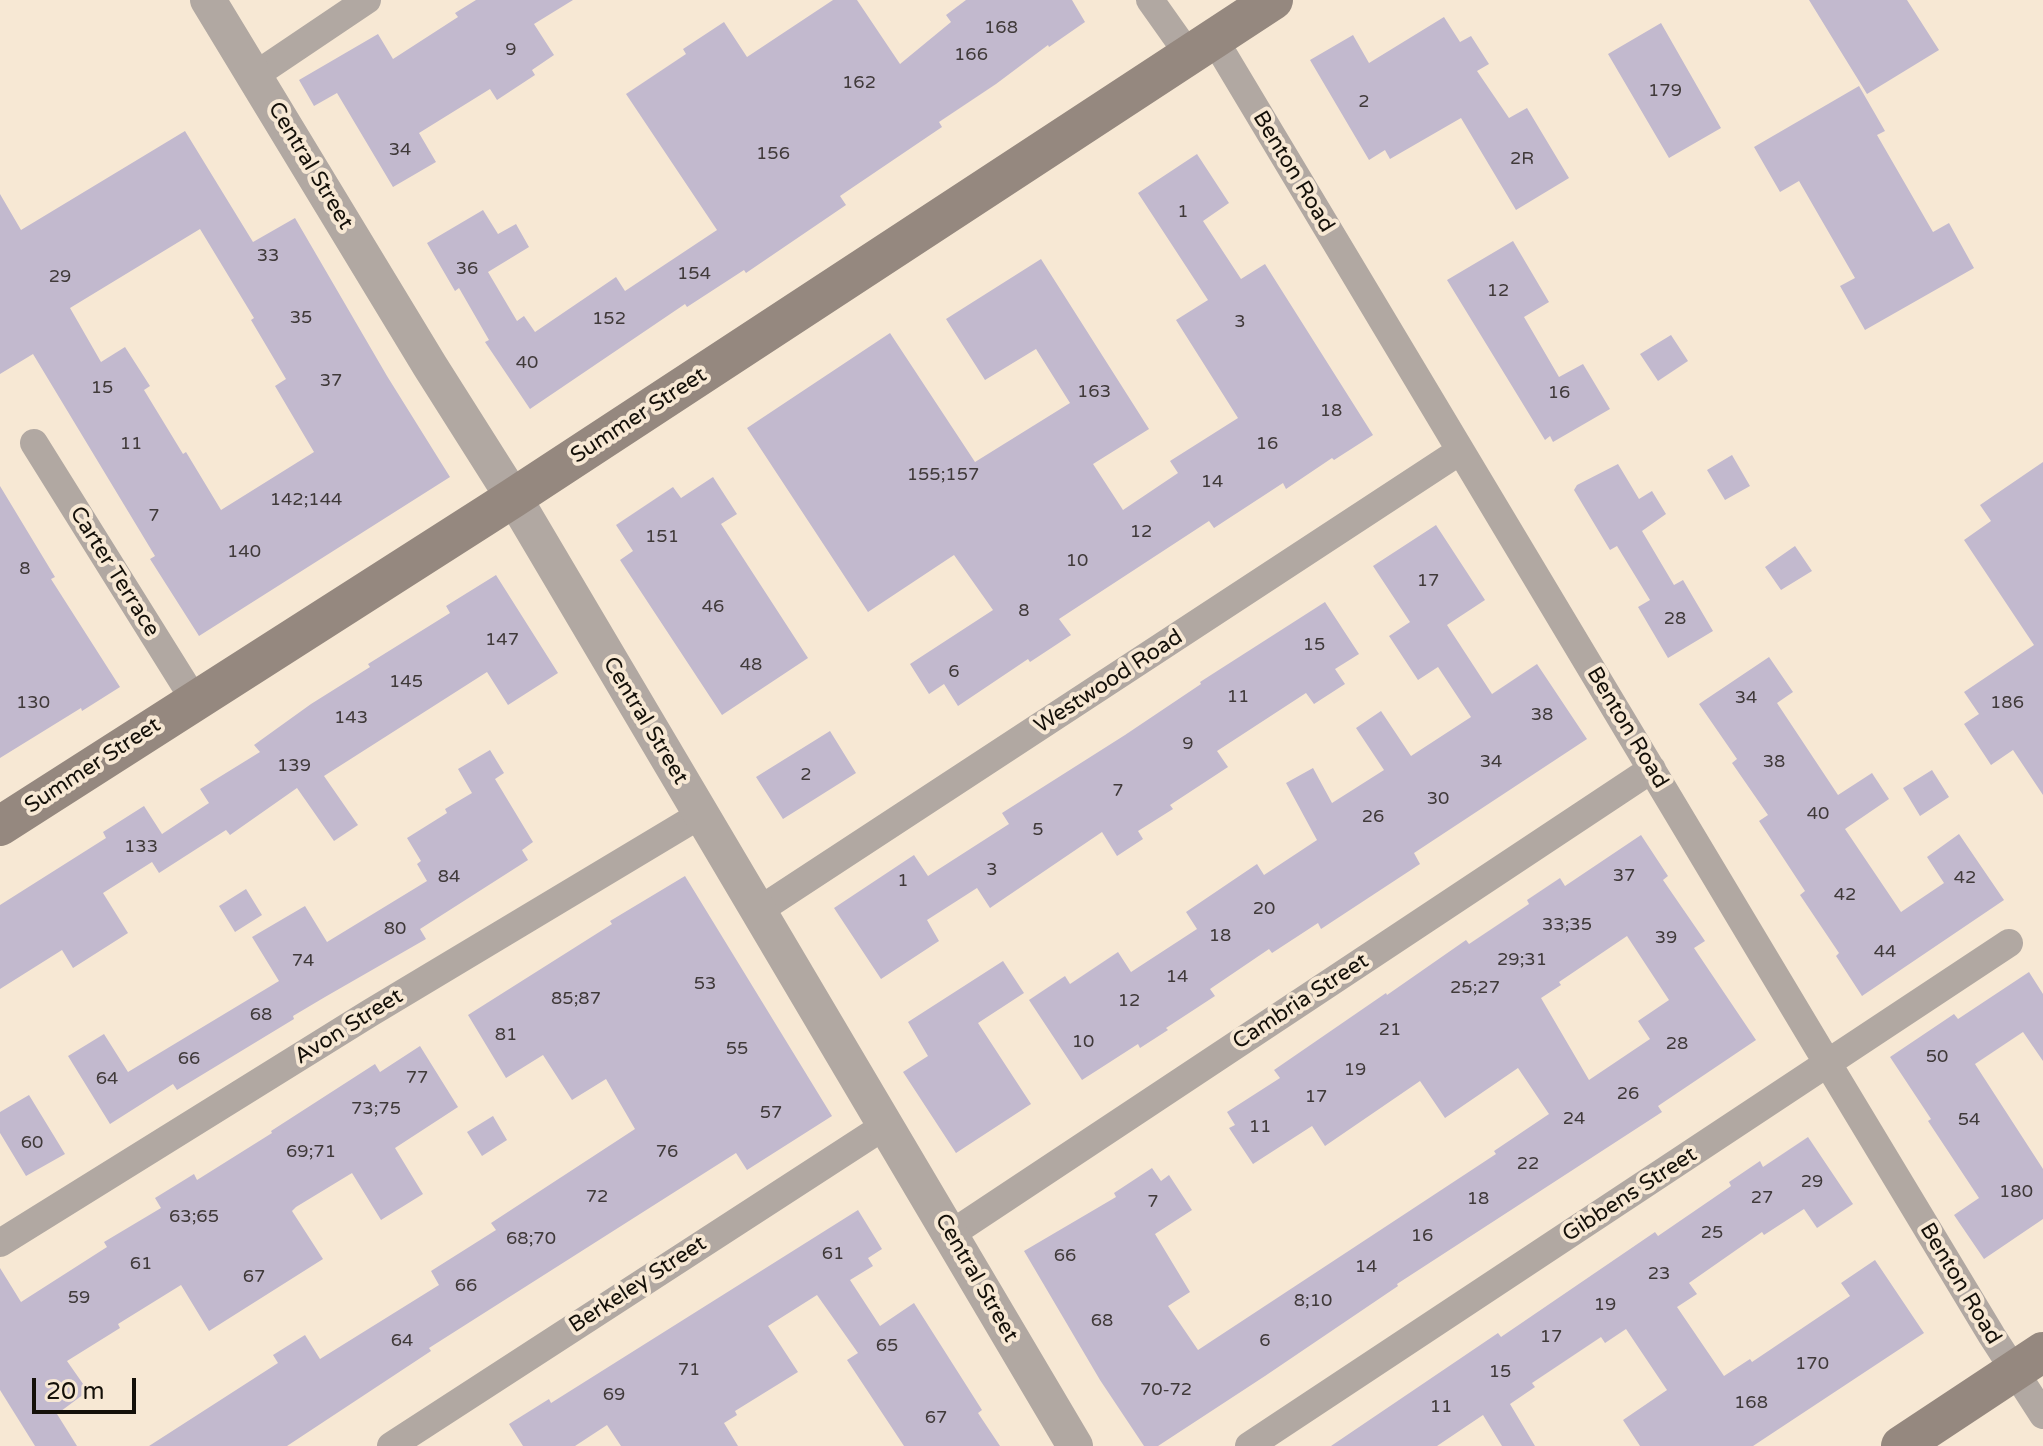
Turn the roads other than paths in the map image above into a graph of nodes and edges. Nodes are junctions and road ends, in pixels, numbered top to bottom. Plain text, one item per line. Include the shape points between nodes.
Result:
1 (208, 0) edge
2 (367, 0) edge
3 (1150, 0) edge
4 (1273, 0) edge
5 (1201, 47) junction
6 (254, 76) junction
7 (34, 443) dead end
8 (1460, 451) junction
9 (513, 498) junction
10 (195, 701) junction
11 (1652, 769) junction
12 (700, 815) junction
13 (0, 826) edge
14 (758, 911) junction
15 (2009, 943) dead end
16 (1828, 1064) junction
17 (886, 1125) junction
18 (951, 1234) junction
19 (0, 1243) edge
20 (2028, 1362) edge
21 (2043, 1415) edge
22 (391, 1446) edge
23 (1075, 1446) edge
24 (1249, 1446) edge
25 (1901, 1446) edge

1 - 6 street, Central Street
2 - 6 street
3 - 5 street, Benton Road
4 - 5 main road, Summer Street
5 - 8 street, Benton Road
5 - 9 main road, Summer Street
6 - 9 street, Central Street
7 - 10 street, Carter Terrace
8 - 11 street, Benton Road
8 - 14 street, Westwood Road
9 - 10 main road, Summer Street
9 - 12 street, Central Street
10 - 13 main road, Summer Street
11 - 16 street, Benton Road
11 - 18 street, Cambria Street
12 - 14 street, Central Street
12 - 19 street, Avon Street
14 - 17 street, Central Street
15 - 16 street, Gibbens Street
16 - 20 street, Benton Road
16 - 24 street, Gibbens Street
17 - 18 street, Central Street
17 - 22 street, Berkeley Street
18 - 23 street, Central Street
20 - 21 street, Benton Road
20 - 25 main road

